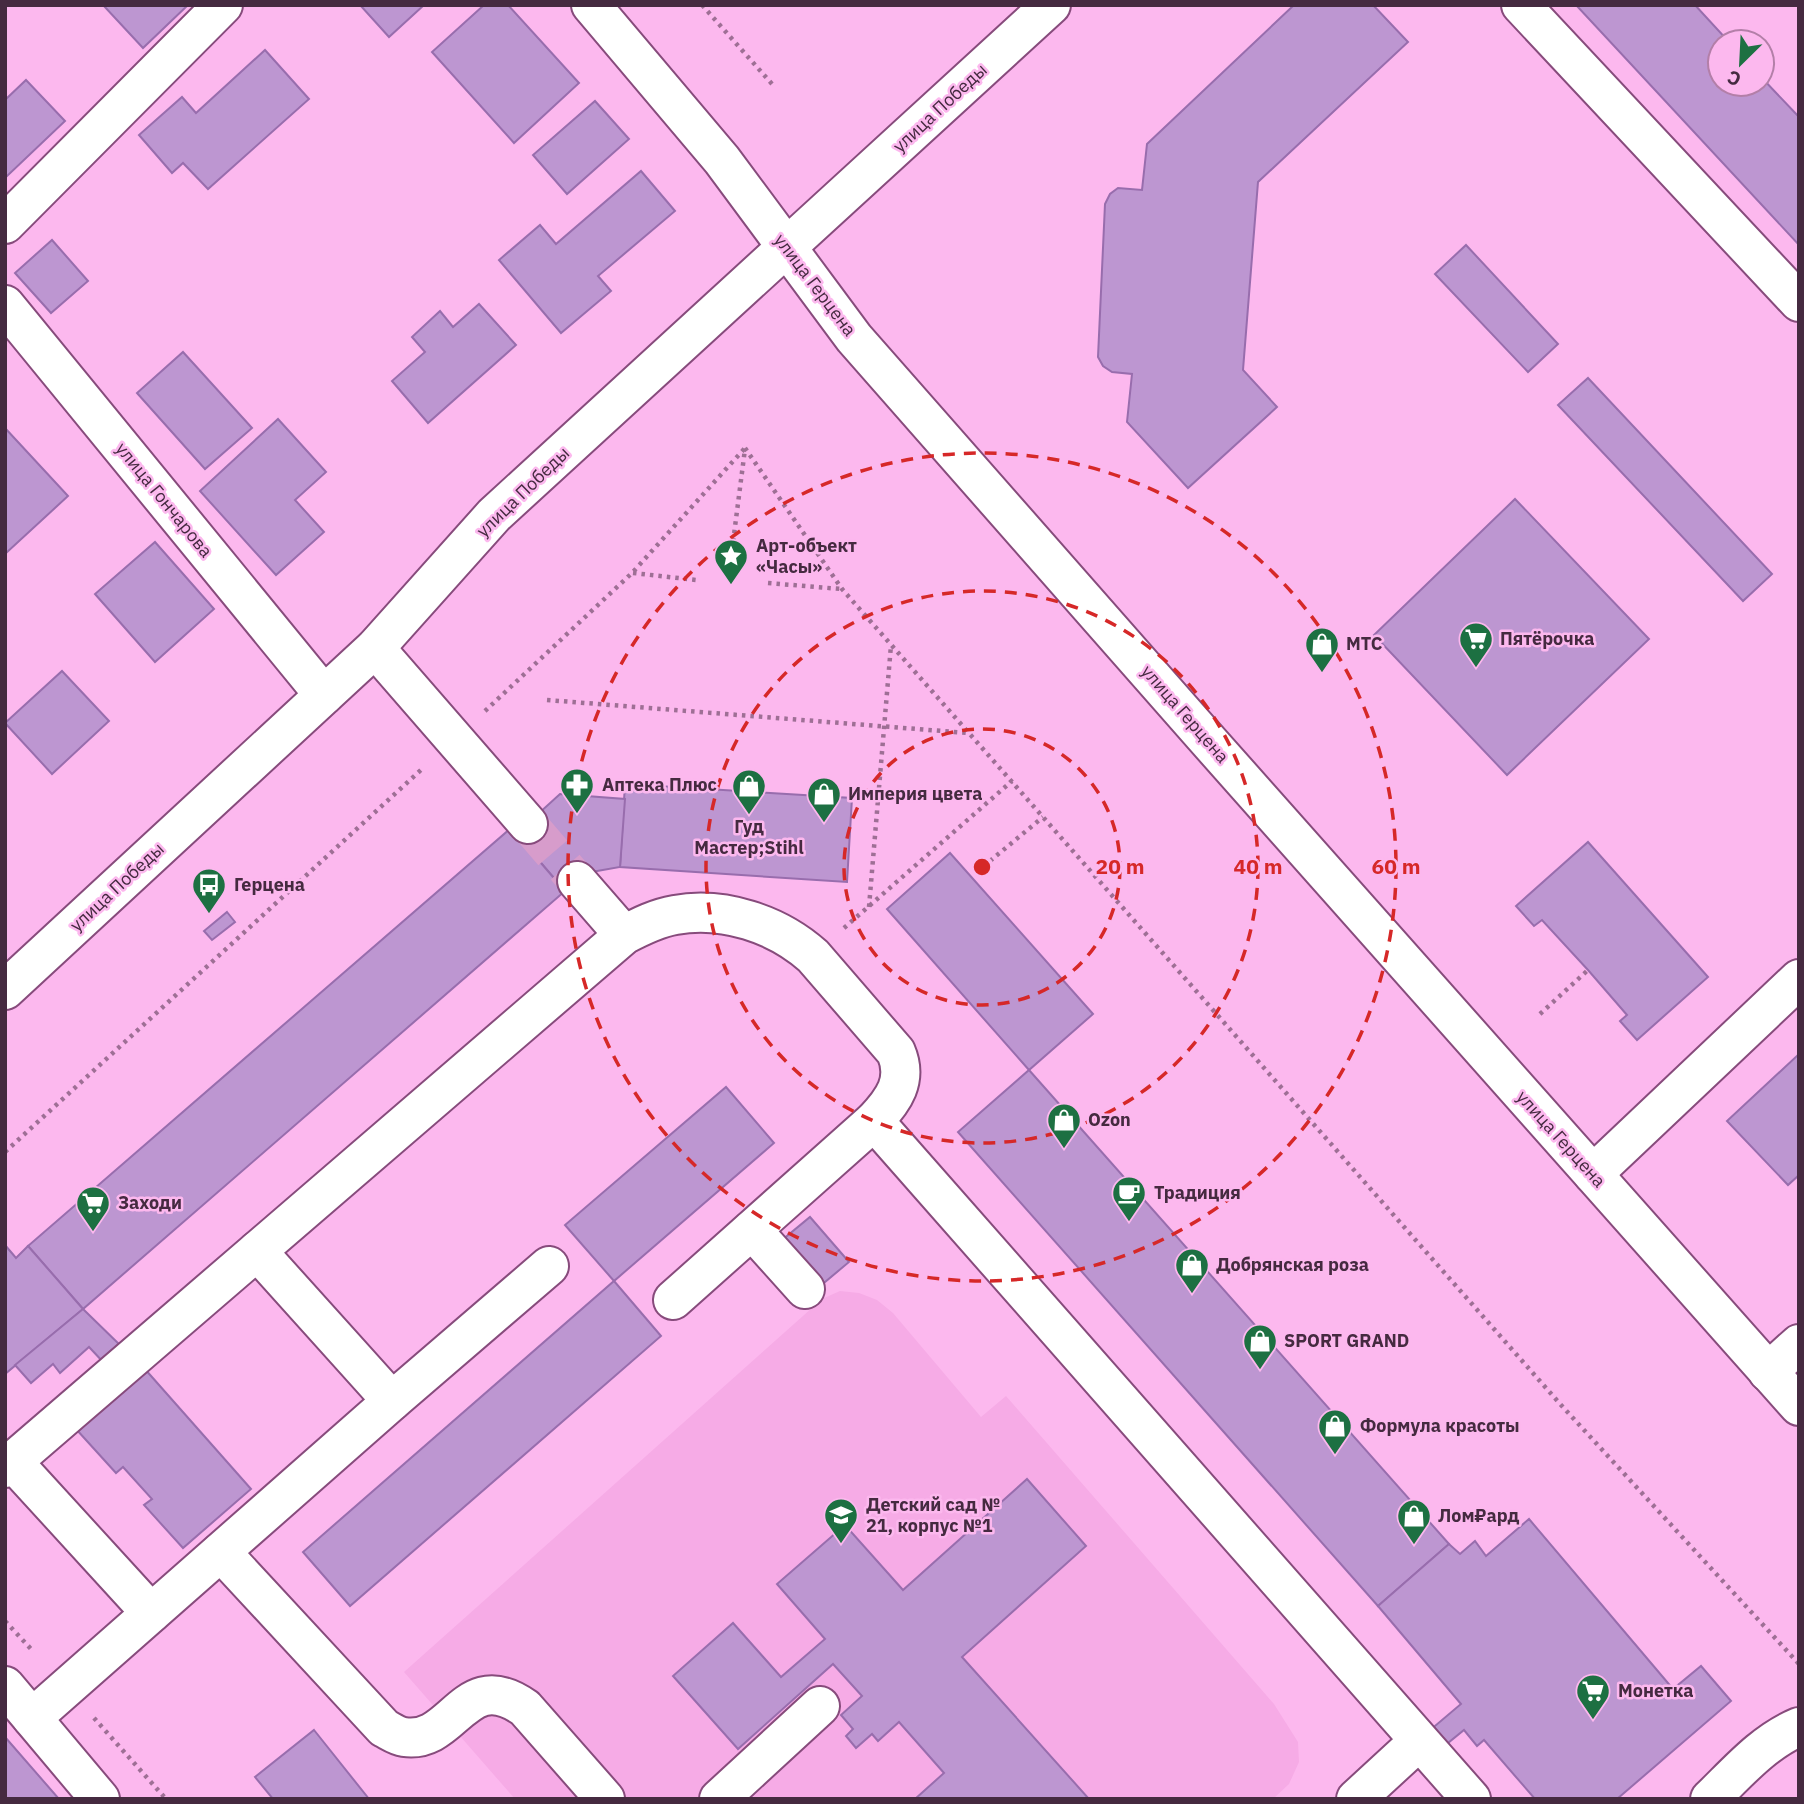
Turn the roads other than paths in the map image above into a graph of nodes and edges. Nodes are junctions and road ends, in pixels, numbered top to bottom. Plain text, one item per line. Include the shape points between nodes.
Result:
1 (223, 5) edge
2 (592, 5) edge
3 (1051, 5) edge
4 (1521, 5) edge
5 (5, 224) edge
6 (787, 249) junction
7 (1799, 302) edge
8 (5, 305) edge
9 (375, 648) junction
10 (324, 695) junction
11 (528, 824) tunnel mouth
12 (577, 881) tunnel mouth
13 (624, 935) junction
14 (1799, 979) edge
15 (5, 990) edge
16 (874, 1121) junction
17 (1593, 1174) junction
18 (752, 1230) junction
19 (257, 1251) junction
20 (550, 1266) dead end
21 (806, 1289) dead end
22 (673, 1300) dead end
23 (1799, 1344) edge
24 (1768, 1371) junction
25 (392, 1401) junction
26 (1799, 1406) edge
27 (9, 1465) edge
28 (221, 1552) junction
29 (150, 1613) junction
30 (5, 1686) edge
31 (820, 1706) dead end
32 (32, 1718) junction
33 (1799, 1727) edge
34 (1419, 1741) junction
35 (100, 1799) edge
36 (605, 1799) edge
37 (719, 1799) edge
38 (1356, 1799) edge
39 (1471, 1799) edge
40 (1710, 1799) edge

1 - 5 street
2 - 6 street, улица Герцена via 722,160
3 - 6 street, улица Победы
4 - 7 street
6 - 9 street, улица Победы via 494,516
6 - 17 street, улица Герцена via 854,338
8 - 10 street, улица Гончарова
9 - 10 street, улица Победы
9 - 11 street
10 - 15 street, улица Победы
12 - 13 street
13 - 16 street via 652,921 694,912 756,923 797,942 896,1052 902,1066 899,1084
13 - 19 street
14 - 17 street
16 - 18 street
16 - 34 street
17 - 24 street, улица Герцена
18 - 21 street
18 - 22 street
19 - 25 street
19 - 27 street
20 - 25 street
23 - 24 street
24 - 26 street, улица Герцена
25 - 28 street
27 - 29 street
28 - 29 street
28 - 36 street via 384,1728 402,1737 417,1737 431,1733 470,1701 488,1694 509,1696 526,1708
29 - 32 street
30 - 32 street
31 - 37 street
32 - 35 street
33 - 40 street via 1762,1749
34 - 38 street
34 - 39 street

